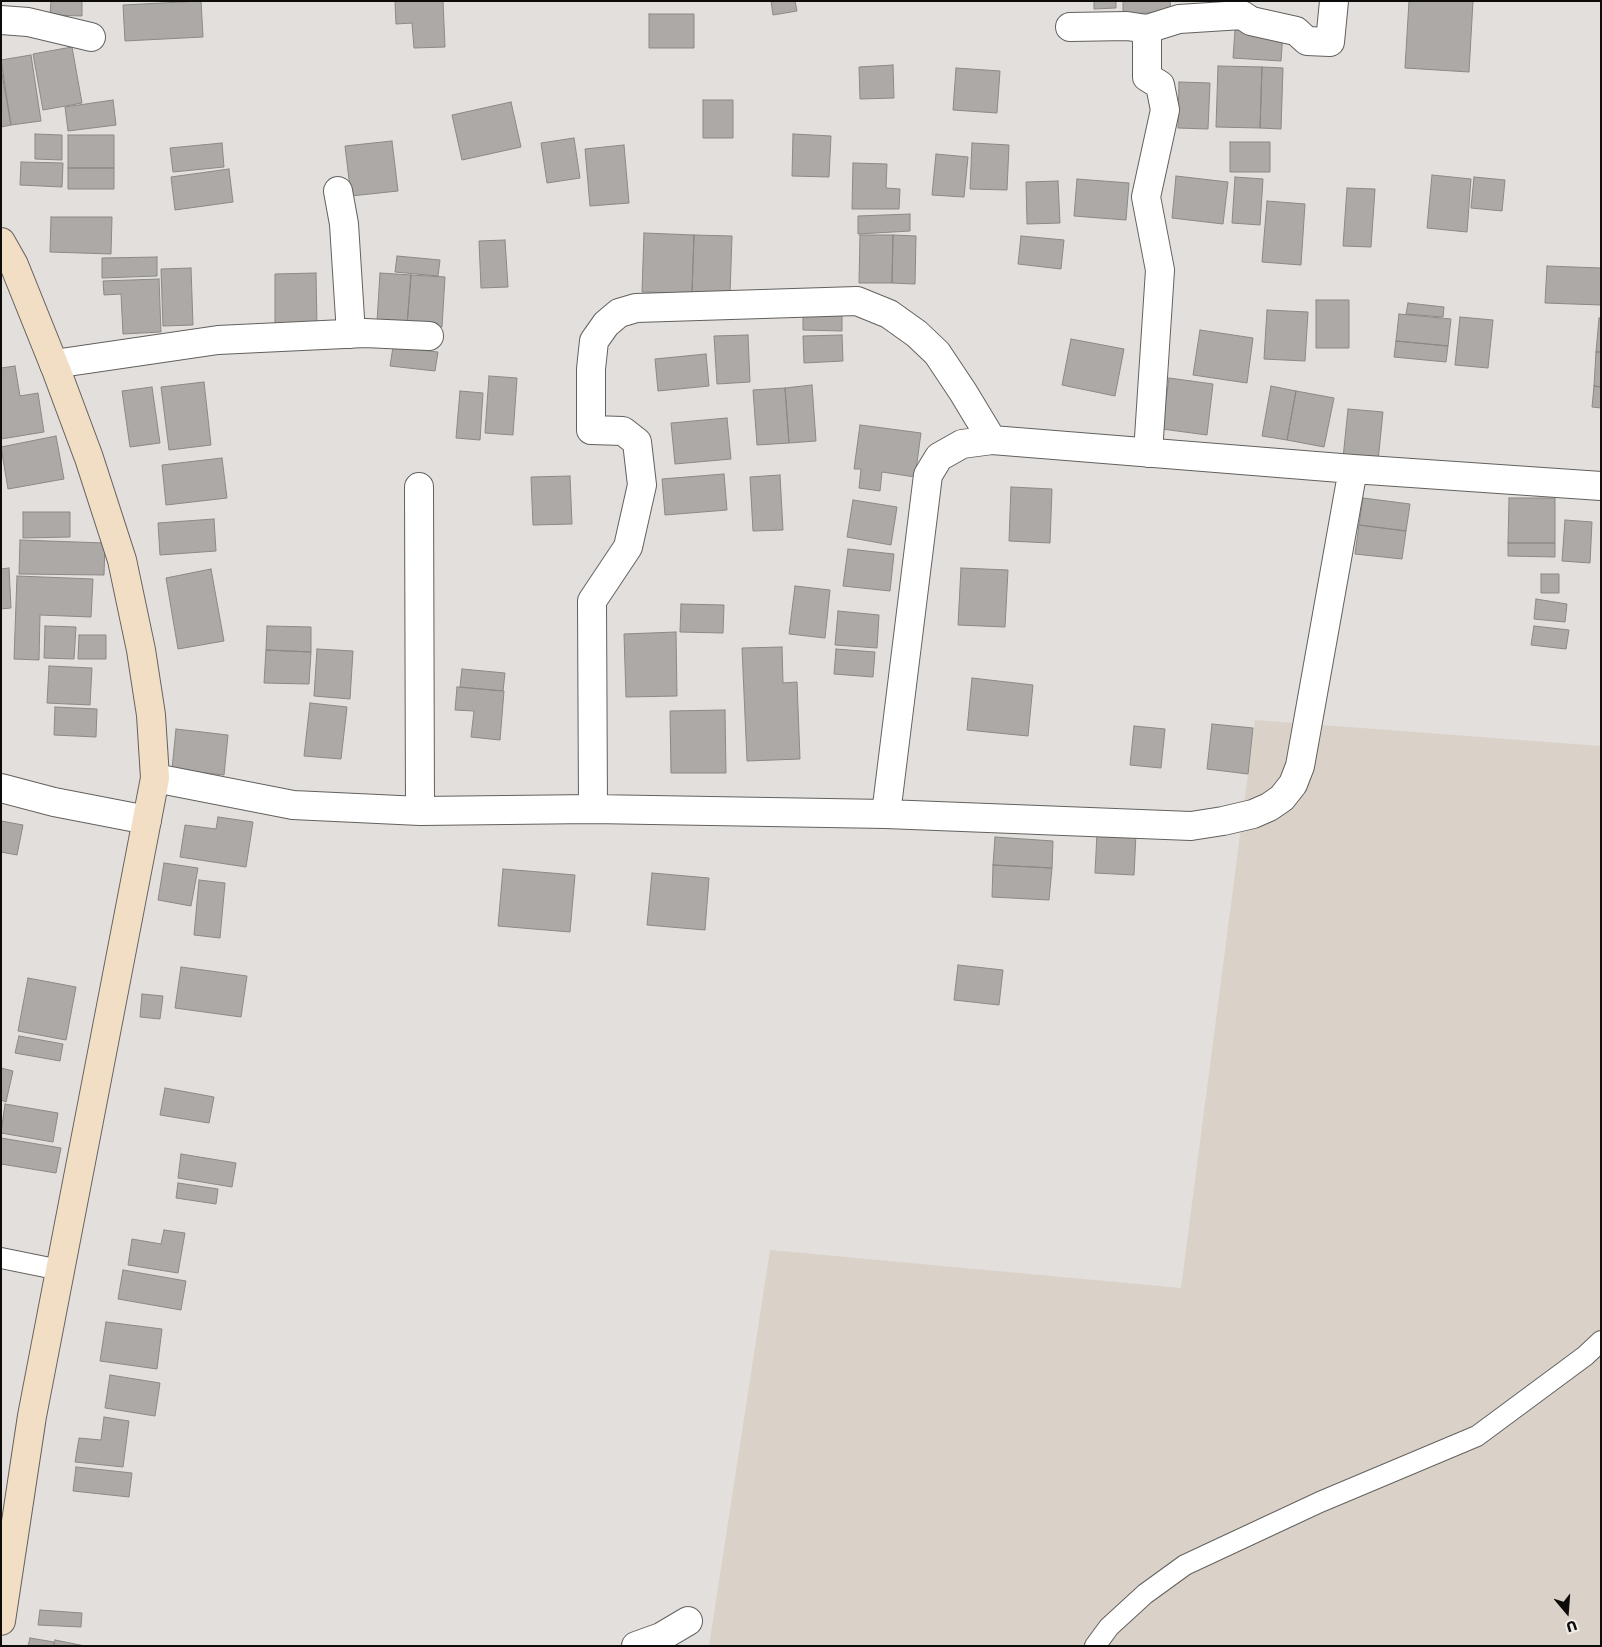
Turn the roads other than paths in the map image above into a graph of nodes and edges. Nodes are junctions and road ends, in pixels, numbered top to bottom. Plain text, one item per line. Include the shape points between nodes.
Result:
1 (1334, 1) edge
2 (1242, 8) edge
3 (1, 20) edge
4 (1070, 27) dead end
5 (1147, 29) junction
6 (92, 37) dead end
7 (338, 191) dead end
8 (5, 257) edge
9 (351, 334) junction
10 (429, 336) dead end
11 (54, 364) junction
12 (992, 440) junction
13 (1148, 453) junction
14 (1353, 469) junction
15 (1601, 486) edge
16 (419, 487) dead end
17 (155, 778) junction
18 (1, 788) edge
19 (592, 809) junction
20 (420, 810) junction
21 (886, 814) junction
22 (146, 820) junction
23 (1, 1258) edge
24 (60, 1270) junction
25 (1601, 1341) edge
26 (7, 1546) edge
27 (1, 1621) edge
28 (688, 1621) dead end
29 (636, 1646) edge
30 (1095, 1646) edge

1 - 2 street via 1330,42 1307,41 1296,31 1251,21
2 - 5 street via 1179,19
3 - 6 street via 28,22
4 - 5 street
5 - 13 street via 1147,77 1160,85 1165,110 1146,197 1160,270
7 - 9 street via 344,224
8 - 11 street
9 - 10 street
9 - 11 street via 218,340
11 - 17 street via 122,560 151,715
12 - 13 street
12 - 19 street via 937,353 889,314 857,301 636,308 619,312 594,341 591,430 623,431 636,442 642,484 628,547 592,600
12 - 21 street via 962,444 939,458 928,475
13 - 14 street
14 - 15 street
14 - 21 street via 1300,766 1293,784 1282,798 1253,814 1192,826
16 - 20 street
17 - 20 street via 293,805
17 - 22 street
18 - 22 street
19 - 20 street
19 - 21 street
22 - 24 street
23 - 24 lane
24 - 26 street
25 - 30 lane via 1477,1436 1320,1502 1185,1565 1145,1594 1109,1627
26 - 27 street
28 - 29 street via 661,1637

